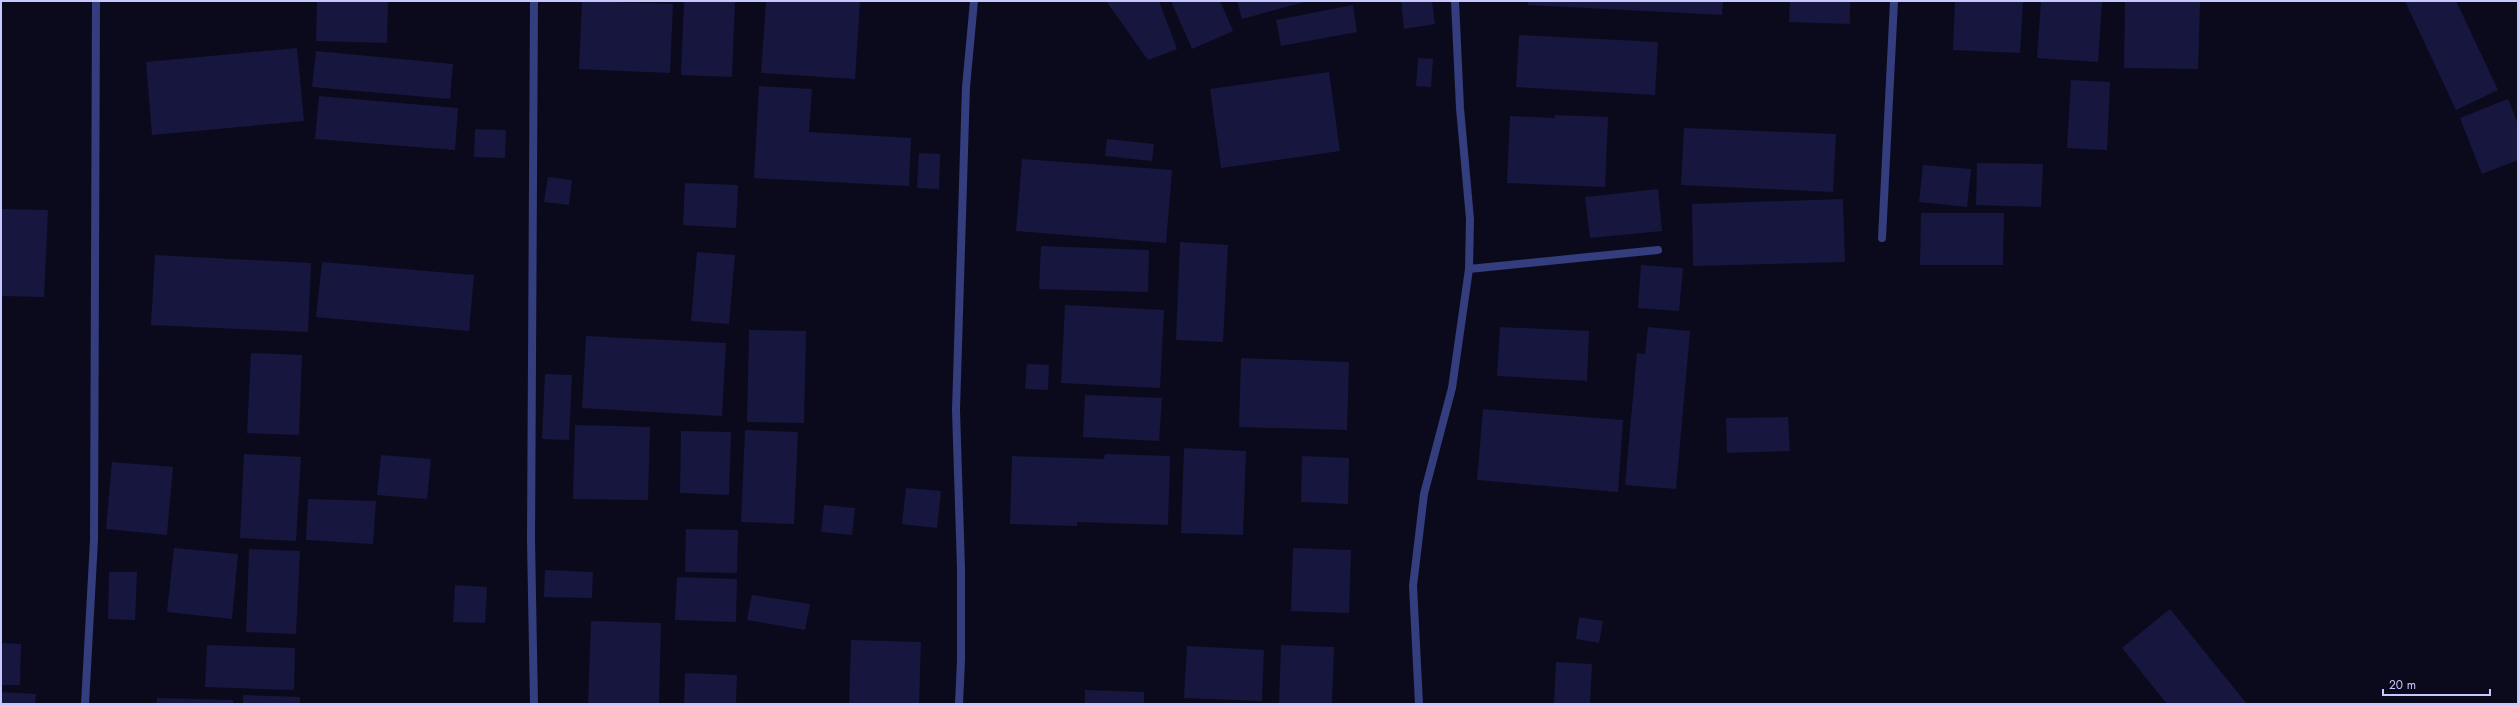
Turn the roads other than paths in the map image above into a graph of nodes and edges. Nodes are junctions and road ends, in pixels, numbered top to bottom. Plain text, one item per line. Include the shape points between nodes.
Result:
1 (96, 1) edge
2 (534, 1) edge
3 (974, 1) edge
4 (1455, 1) edge
5 (1894, 1) edge
6 (1882, 238) dead end
7 (1658, 250) dead end
8 (1469, 269) junction
9 (85, 704) edge
10 (534, 704) edge
11 (958, 704) edge
12 (1419, 704) edge

1 - 9 street via 94,540
2 - 10 street via 530,540
3 - 11 street via 966,87 956,410 961,614
4 - 8 street via 1460,108 1470,220
5 - 6 street
7 - 8 street
8 - 12 street via 1452,388 1424,494 1413,586

